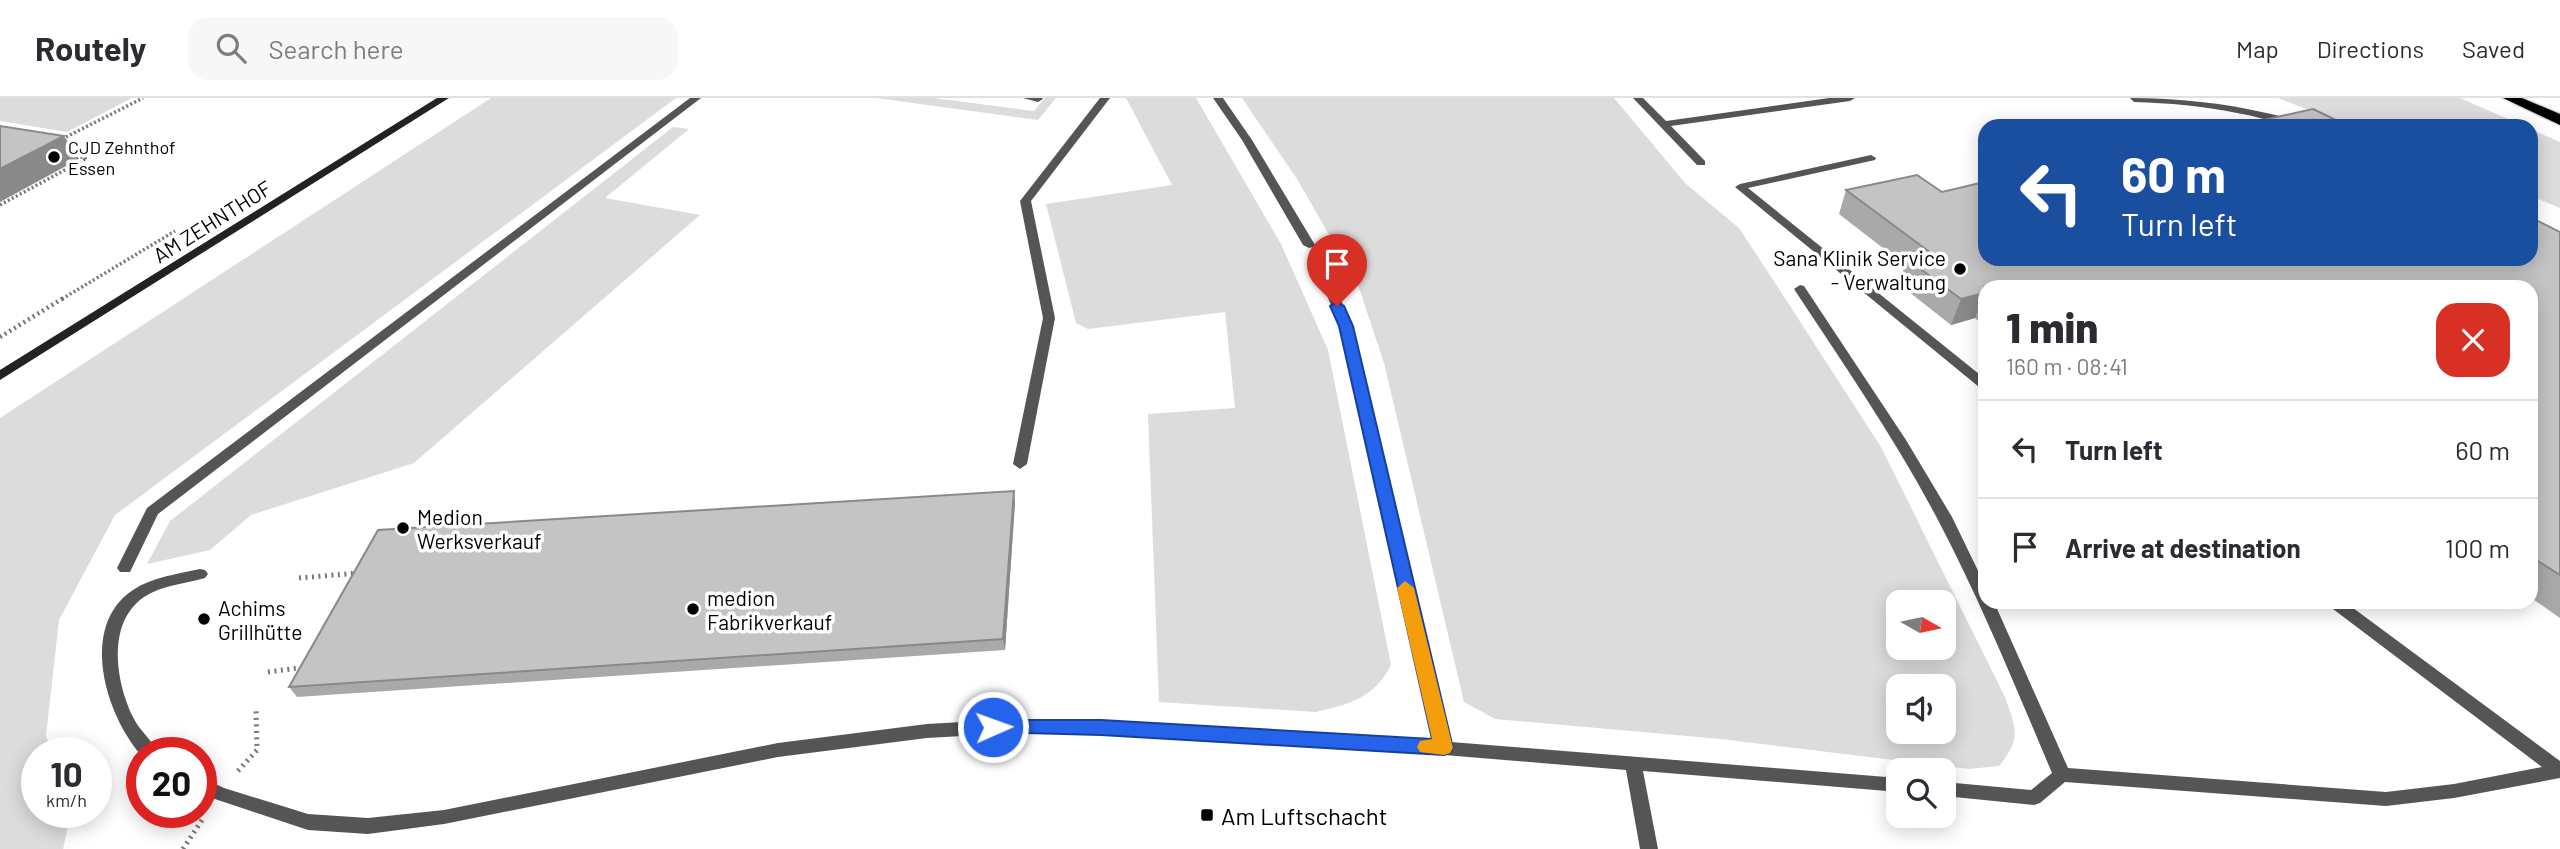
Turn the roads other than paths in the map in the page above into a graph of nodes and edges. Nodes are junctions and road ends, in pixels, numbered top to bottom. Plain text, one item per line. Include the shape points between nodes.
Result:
1 (444, 98) edge
2 (696, 98) edge
3 (1105, 98) edge
4 (1218, 98) edge
5 (1638, 98) edge
6 (1850, 98) edge
7 (2510, 98) edge
8 (2134, 99) edge
9 (2279, 119) edge
10 (2560, 120) edge
11 (1663, 124) junction
12 (1871, 159) dead end
13 (1701, 163) dead end
14 (1310, 245) dead end
15 (1320, 265) dead end
16 (1800, 289) dead end
17 (0, 376) edge
18 (1978, 379) edge
19 (1020, 464) dead end
20 (125, 568) dead end
21 (200, 574) dead end
22 (1978, 584) edge
23 (1989, 609) edge
24 (2343, 609) edge
25 (134, 737) edge
26 (1444, 748) junction
27 (1633, 762) junction
28 (2560, 771) edge
29 (2062, 775) junction
30 (1886, 784) edge
31 (1956, 790) edge
32 (217, 792) edge
33 (1649, 849) edge

1 - 17 main road, AM ZEHNTHOF
2 - 20 lane via 152,511
3 - 19 lane via 1025,201 1049,318
4 - 14 lane
5 - 11 lane
6 - 11 lane
7 - 10 highway
8 - 9 lane via 2216,104
11 - 13 lane
12 - 18 lane via 1740,187
15 - 26 lane via 1346,326
16 - 22 lane via 1904,445
21 - 25 lane via 145,589 127,602 115,620 113,690
23 - 29 lane
24 - 28 lane
26 - 27 lane
26 - 32 lane via 1101,727 927,731 778,750 444,817 368,826 309,822
27 - 30 lane
27 - 33 lane
28 - 29 lane via 2386,799
29 - 31 lane via 2035,798

